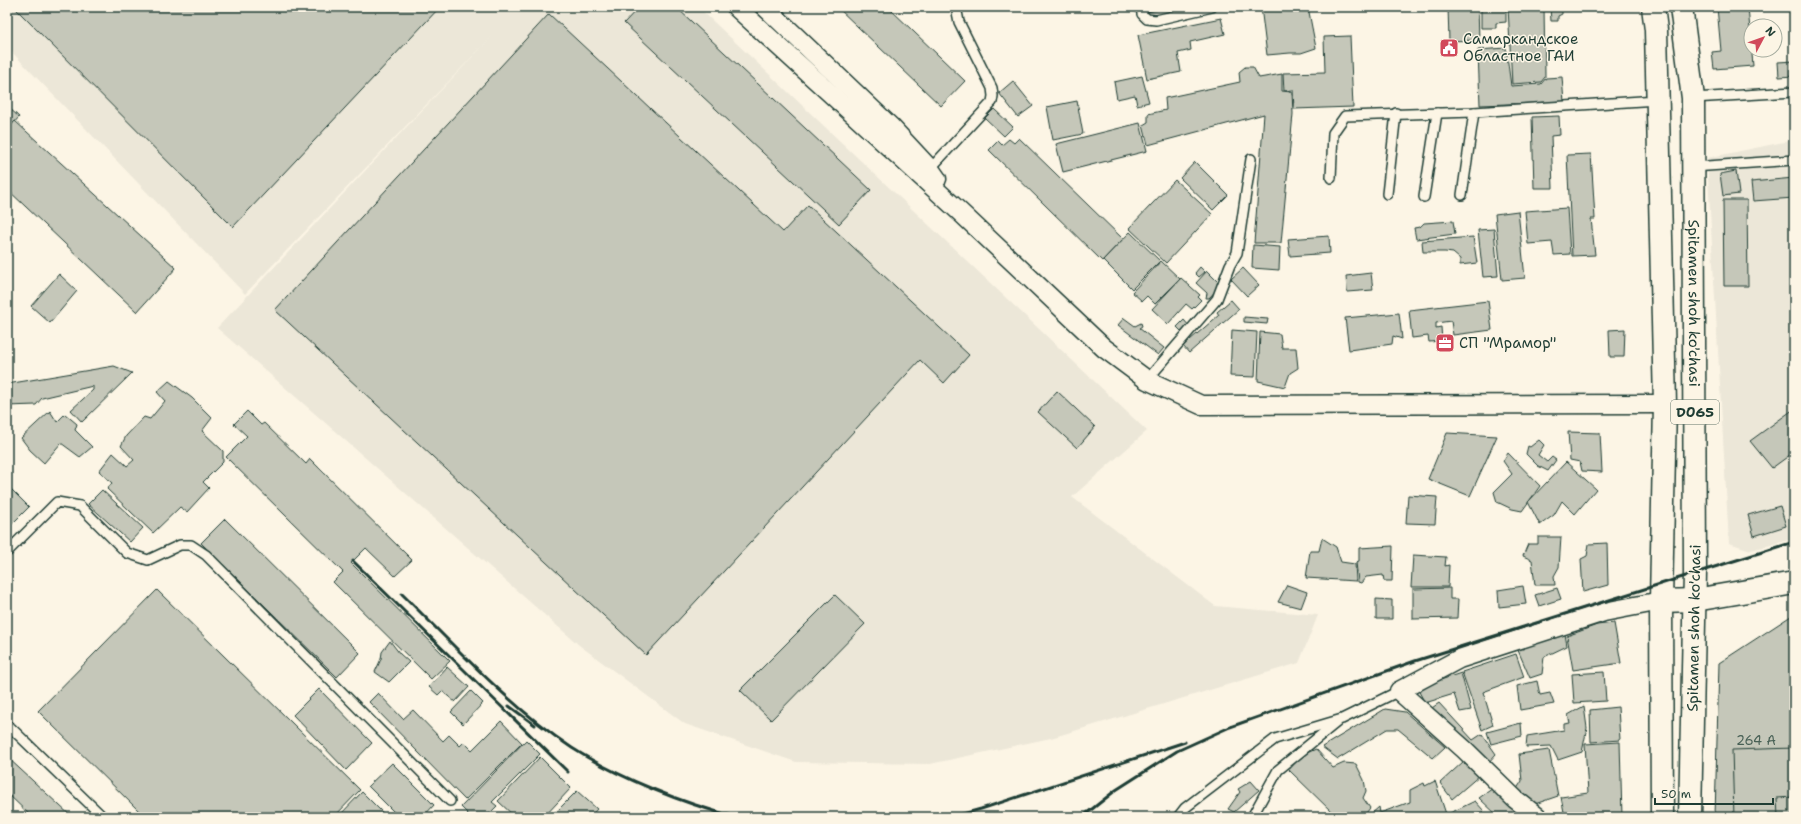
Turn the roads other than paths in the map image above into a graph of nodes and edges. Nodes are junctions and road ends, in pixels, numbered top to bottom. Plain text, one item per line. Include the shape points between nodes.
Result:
1 (736, 7) edge
2 (765, 7) edge
3 (956, 7) edge
4 (1141, 7) edge
5 (1212, 7) edge
6 (1653, 7) edge
7 (1681, 7) edge
8 (1794, 92) edge
9 (1693, 98) junction
10 (1657, 100) junction
11 (1474, 112) junction
12 (1396, 113) junction
13 (1437, 113) junction
14 (1251, 159) dead end
15 (1794, 160) edge
16 (1692, 167) junction
17 (930, 169) junction
18 (1331, 178) dead end
19 (1387, 194) dead end
20 (1424, 196) dead end
21 (1462, 196) dead end
22 (960, 212) junction
23 (1147, 380) junction
24 (1665, 404) junction
25 (7, 552) edge
26 (1794, 583) edge
27 (1695, 600) junction
28 (1662, 601) junction
29 (1399, 691) junction
30 (1342, 718) junction
31 (7, 724) edge
32 (450, 801) dead end
33 (103, 817) edge
34 (1178, 817) edge
35 (1252, 817) edge
36 (1538, 817) edge
37 (1662, 817) edge
38 (1690, 817) edge

1 - 22 street
2 - 17 street via 890,126
3 - 17 lane via 959,22 992,88 993,96 992,102
4 - 5 lane via 1142,14 1147,19 1156,20
6 - 10 main road, Spitamen shoh ko'chasi / D065 via 1656,30
7 - 9 main road, Spitamen shoh ko'chasi / D065
8 - 9 lane
9 - 16 main road, Spitamen shoh ko'chasi / D065
10 - 11 lane
10 - 24 main road, Spitamen shoh ko'chasi / D065
11 - 13 lane
11 - 21 lane
12 - 13 lane
12 - 18 lane via 1345,116 1333,133
12 - 19 lane
13 - 20 lane
14 - 23 lane via 1237,253 1217,300
15 - 16 lane
16 - 27 main road, Spitamen shoh ko'chasi / D065
17 - 22 street
22 - 23 street via 1104,348
23 - 24 street via 1201,405
24 - 28 main road, Spitamen shoh ko'chasi / D065
25 - 32 lane via 57,502 80,506 127,553 148,560 180,545 191,545 206,556
26 - 27 main road
27 - 28 main road
27 - 38 main road, Spitamen shoh ko'chasi / D065
28 - 29 street via 1604,612 1459,659
28 - 37 main road, Spitamen shoh ko'chasi / D065
29 - 30 lane
29 - 36 street via 1515,799
30 - 34 lane via 1275,739 1185,808
30 - 35 lane via 1278,770
31 - 33 lane

